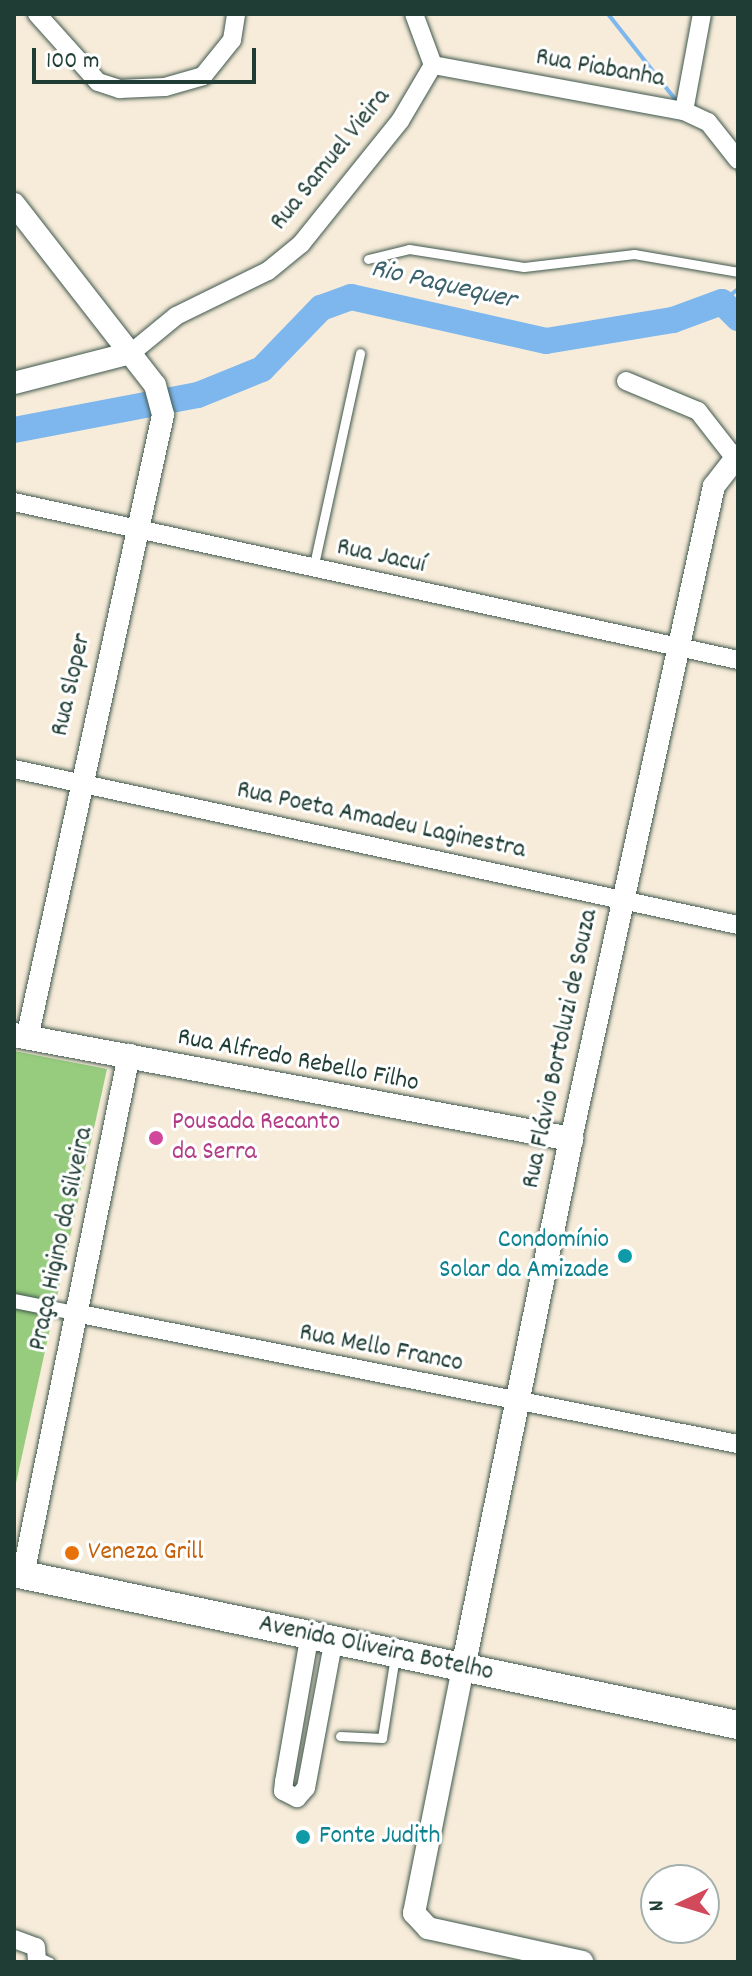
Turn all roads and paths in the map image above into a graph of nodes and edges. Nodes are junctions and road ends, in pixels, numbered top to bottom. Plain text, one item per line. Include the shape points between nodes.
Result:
1 (37, 14) edge
2 (236, 14) edge
3 (414, 14) edge
4 (702, 14) edge
5 (433, 65) junction
6 (684, 111) junction
7 (738, 160) edge
8 (14, 204) edge
9 (368, 259) dead end
10 (738, 272) edge
11 (131, 353) junction
12 (360, 353) dead end
13 (626, 381) dead end
14 (14, 383) edge
15 (736, 456) edge
16 (14, 502) edge
17 (137, 531) junction
18 (313, 569) junction
19 (680, 648) junction
20 (738, 660) edge
21 (14, 769) edge
22 (77, 783) junction
23 (621, 899) junction
24 (738, 925) edge
25 (20, 1036) edge
26 (129, 1055) junction
27 (571, 1139) junction
28 (14, 1301) edge
29 (75, 1313) junction
30 (517, 1403) junction
31 (738, 1444) edge
32 (19, 1574) edge
33 (322, 1636) junction
34 (396, 1652) junction
35 (463, 1668) junction
36 (738, 1725) edge
37 (340, 1736) dead end
38 (14, 1939) edge
39 (42, 1960) edge
40 (582, 1962) edge

1 - 2 street via 98,82 120,89 203,76 232,40
3 - 5 street
4 - 6 street
5 - 6 street, Rua Piabanha
5 - 11 street, Rua Samuel Vieira via 400,121 301,244 268,271 176,316
6 - 7 street, Rua Piabanha via 708,122
8 - 11 street, Rua Sloper
9 - 10 lane via 409,249 524,267 634,254
11 - 14 street
11 - 17 street, Rua Sloper via 155,385 163,415
12 - 18 lane
13 - 15 street via 698,411
15 - 19 street, Rua Flávio Bortoluzi de Souza via 714,486
16 - 17 street, Rua Jacuí
17 - 18 street, Rua Jacuí
17 - 22 street, Rua Sloper
18 - 19 street, Rua Jacuí
19 - 20 street, Rua Jacuí
19 - 23 street, Rua Flávio Bortoluzi de Souza
21 - 22 street, Rua Poeta Amadeu Laginestra
22 - 23 street, Rua Poeta Amadeu Laginestra
22 - 25 street, Rua Sloper
23 - 24 street, Rua Poeta Amadeu Laginestra
23 - 27 street, Rua Flávio Bortoluzi de Souza
25 - 26 main road, Rua Alfredo Rebello Filho
26 - 27 main road, Rua Alfredo Rebello Filho
26 - 29 street, Praça Higino da Silveira
27 - 30 main road, Rua Flávio Bortoluzi de Souza
28 - 29 street, Rua Mello Franco
29 - 30 street, Rua Mello Franco
29 - 32 street, Praça Higino da Silveira
30 - 31 street, Rua Mello Franco
30 - 35 main road, Rua Flávio Bortoluzi de Souza
32 - 33 main road, Avenida Oliveira Botelho
33 - 33 street via 284,1782 283,1791 297,1798 306,1788
33 - 34 main road, Avenida Oliveira Botelho
34 - 35 main road, Avenida Oliveira Botelho
34 - 37 lane via 382,1738
35 - 36 main road, Avenida Oliveira Botelho
35 - 40 street, Rua Flávio Bortoluzi de Souza via 414,1913 428,1928
38 - 39 street via 36,1947

